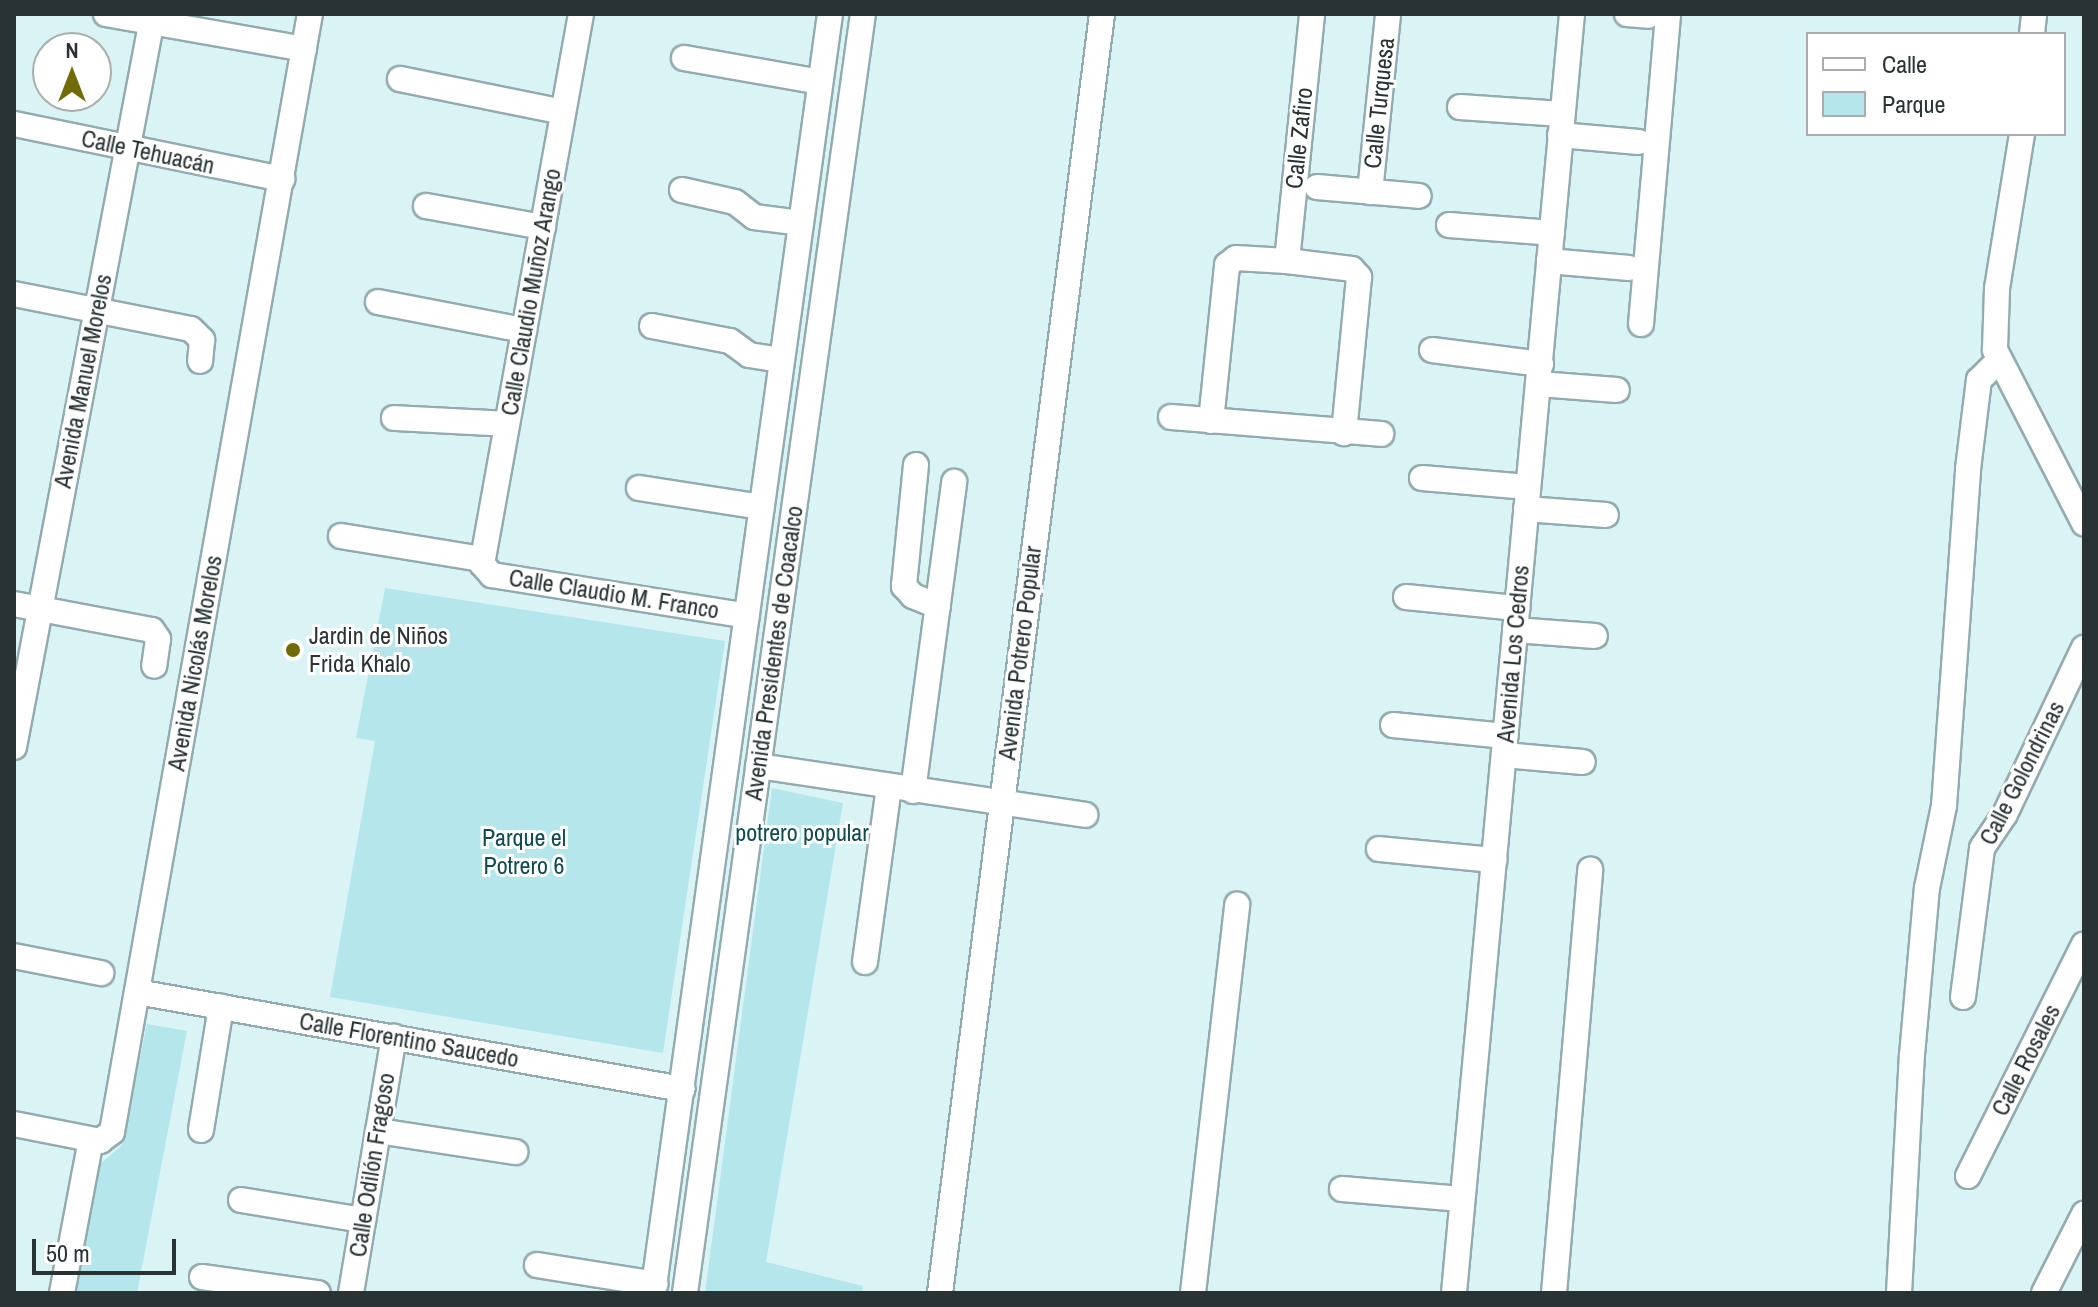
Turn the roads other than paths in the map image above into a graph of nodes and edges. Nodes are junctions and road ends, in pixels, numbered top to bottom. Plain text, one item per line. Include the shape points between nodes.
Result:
1 (106, 14) edge
2 (310, 14) edge
3 (581, 14) edge
4 (830, 14) edge
5 (863, 14) edge
6 (1102, 14) edge
7 (1312, 14) edge
8 (1388, 14) edge
9 (1572, 14) edge
10 (1648, 15) edge
11 (153, 18) edge
12 (304, 49) junction
13 (684, 58) dead end
14 (400, 79) dead end
15 (820, 82) junction
16 (1460, 107) dead end
17 (563, 112) junction
18 (14, 124) edge
19 (1561, 125) junction
20 (2022, 136) edge
21 (1639, 142) dead end
22 (127, 148) junction
23 (282, 179) junction
24 (1317, 187) dead end
25 (682, 190) dead end
26 (1370, 192) junction
27 (1419, 196) dead end
28 (426, 206) dead end
29 (801, 223) junction
30 (1449, 225) dead end
31 (543, 227) junction
32 (1552, 233) junction
33 (1287, 261) junction
34 (1549, 261) junction
35 (1629, 268) dead end
36 (14, 294) edge
37 (378, 302) dead end
38 (96, 309) junction
39 (1641, 324) dead end
40 (652, 326) dead end
41 (524, 330) junction
42 (1432, 350) dead end
43 (782, 360) junction
44 (200, 361) dead end
45 (1998, 361) junction
46 (1540, 374) junction
47 (1617, 390) dead end
48 (1171, 417) dead end
49 (394, 418) dead end
50 (1211, 421) junction
51 (507, 424) junction
52 (1344, 433) junction
53 (1381, 434) dead end
54 (916, 465) dead end
55 (1422, 478) dead end
56 (954, 482) dead end
57 (639, 488) dead end
58 (1527, 498) junction
59 (762, 507) junction
60 (1606, 515) dead end
61 (2084, 523) edge
62 (341, 536) dead end
63 (482, 564) junction
64 (1406, 597) dead end
65 (14, 604) edge
66 (938, 606) junction
67 (40, 609) junction
68 (747, 616) junction
69 (1516, 619) junction
70 (1595, 636) dead end
71 (2084, 648) edge
72 (154, 666) dead end
73 (1393, 725) dead end
74 (1504, 746) junction
75 (14, 747) edge
76 (1583, 762) dead end
77 (758, 766) junction
78 (901, 789) junction
79 (1001, 803) junction
80 (1085, 815) dead end
81 (1379, 849) dead end
82 (1494, 860) junction
83 (1590, 870) dead end
84 (711, 876) junction
85 (743, 881) junction
86 (1237, 904) dead end
87 (2084, 944) edge
88 (14, 956) edge
89 (865, 962) dead end
90 (101, 973) dead end
91 (137, 992) junction
92 (1963, 997) dead end
93 (221, 1007) junction
94 (394, 1037) junction
95 (682, 1089) junction
96 (14, 1124) edge
97 (201, 1130) dead end
98 (378, 1131) junction
99 (91, 1140) junction
100 (515, 1152) dead end
101 (1968, 1176) dead end
102 (1342, 1189) dead end
103 (1462, 1199) junction
104 (241, 1200) dead end
105 (2084, 1214) edge
106 (363, 1220) junction
107 (537, 1265) dead end
108 (202, 1277) dead end
109 (654, 1288) edge
110 (62, 1293) edge
111 (318, 1293) edge
112 (351, 1293) edge
113 (685, 1293) edge
114 (940, 1293) edge
115 (1193, 1293) edge
116 (1454, 1293) edge
117 (1554, 1293) edge
118 (1899, 1293) edge
119 (2044, 1293) edge

1 - 11 street
2 - 12 street, Avenida Nicolás Morelos
3 - 17 street, Calle Claudio Muñoz Arango
4 - 15 street, Avenida Presidentes de Coacalco
5 - 77 street, Avenida Presidentes de Coacalco
6 - 79 street, Avenida Potrero Popular
7 - 33 street, Calle Zafiro
8 - 26 street, Calle Turquesa
9 - 19 street, Avenida Los Cedros
10 - 39 street
11 - 12 street
11 - 22 street, Avenida Manuel Morelos
12 - 23 street, Avenida Nicolás Morelos
13 - 15 street
14 - 17 street
15 - 29 street, Avenida Presidentes de Coacalco
16 - 19 street
17 - 31 street, Calle Claudio Muñoz Arango
18 - 22 street, Calle Tehuacán
19 - 21 street
19 - 32 street, Avenida Los Cedros
20 - 45 street via 1997,289 1993,333
22 - 23 street, Calle Tehuacán
22 - 38 street, Avenida Manuel Morelos
23 - 91 street, Avenida Nicolás Morelos
24 - 26 street
25 - 29 street via 735,202 754,217
26 - 27 street
28 - 31 street
29 - 43 street, Avenida Presidentes de Coacalco
30 - 32 street
31 - 41 street, Calle Claudio Muñoz Arango
32 - 34 street, Avenida Los Cedros
33 - 50 street via 1236,258 1227,265
33 - 52 street via 1346,267 1359,277
34 - 35 street
34 - 46 street, Avenida Los Cedros
36 - 38 street
37 - 41 street
38 - 44 street via 196,331 202,340
38 - 67 street, Avenida Manuel Morelos
40 - 43 street via 730,341 749,355
41 - 51 street, Calle Claudio Muñoz Arango
42 - 46 street
43 - 59 street, Avenida Presidentes de Coacalco
45 - 61 street
45 - 118 street via 1979,380 1969,455 1944,806 1927,888 1912,1055
46 - 47 street
46 - 58 street, Avenida Los Cedros
48 - 50 street
49 - 51 street via 446,425 470,419
50 - 52 street
51 - 63 street, Calle Claudio Muñoz Arango
52 - 53 street
54 - 66 street via 904,586 913,596
55 - 58 street
56 - 66 street
57 - 59 street
58 - 60 street
58 - 69 street, Avenida Los Cedros
59 - 68 street, Avenida Presidentes de Coacalco
62 - 63 street, Calle Claudio M. Franco
63 - 68 street, Calle Claudio M. Franco via 492,575
64 - 69 street
65 - 67 street
66 - 78 street
67 - 72 street via 152,630 158,639
67 - 75 street, Avenida Manuel Morelos
68 - 84 street, Avenida Presidentes de Coacalco
69 - 70 street
69 - 74 street, Avenida Los Cedros
71 - 92 street, Calle Golondrinas via 2005,814 1982,848
73 - 74 street
74 - 76 street
74 - 82 street, Avenida Los Cedros
77 - 78 street
77 - 85 street, Avenida Presidentes de Coacalco
78 - 79 street
78 - 89 street
79 - 80 street
79 - 114 street, Avenida Potrero Popular
81 - 82 street
82 - 103 street, Avenida Los Cedros
83 - 117 street
84 - 85 street
84 - 95 street, Avenida Presidentes de Coacalco
85 - 113 street, Avenida Presidentes de Coacalco
86 - 115 street
87 - 101 street, Calle Rosales
88 - 90 street
91 - 93 street, Calle Florentino Saucedo
91 - 99 street, Avenida Nicolás Morelos via 111,1135 104,1141
93 - 94 street, Calle Florentino Saucedo
93 - 97 street
94 - 95 street, Calle Florentino Saucedo
94 - 98 street, Calle Odilón Fragoso
95 - 109 street, Avenida Presidentes de Coacalco
96 - 99 street
98 - 100 street
98 - 106 street, Calle Odilón Fragoso
99 - 110 street
102 - 103 street
103 - 116 street, Avenida Los Cedros
104 - 106 street
105 - 119 street
106 - 112 street, Calle Odilón Fragoso
107 - 109 street
108 - 111 street

